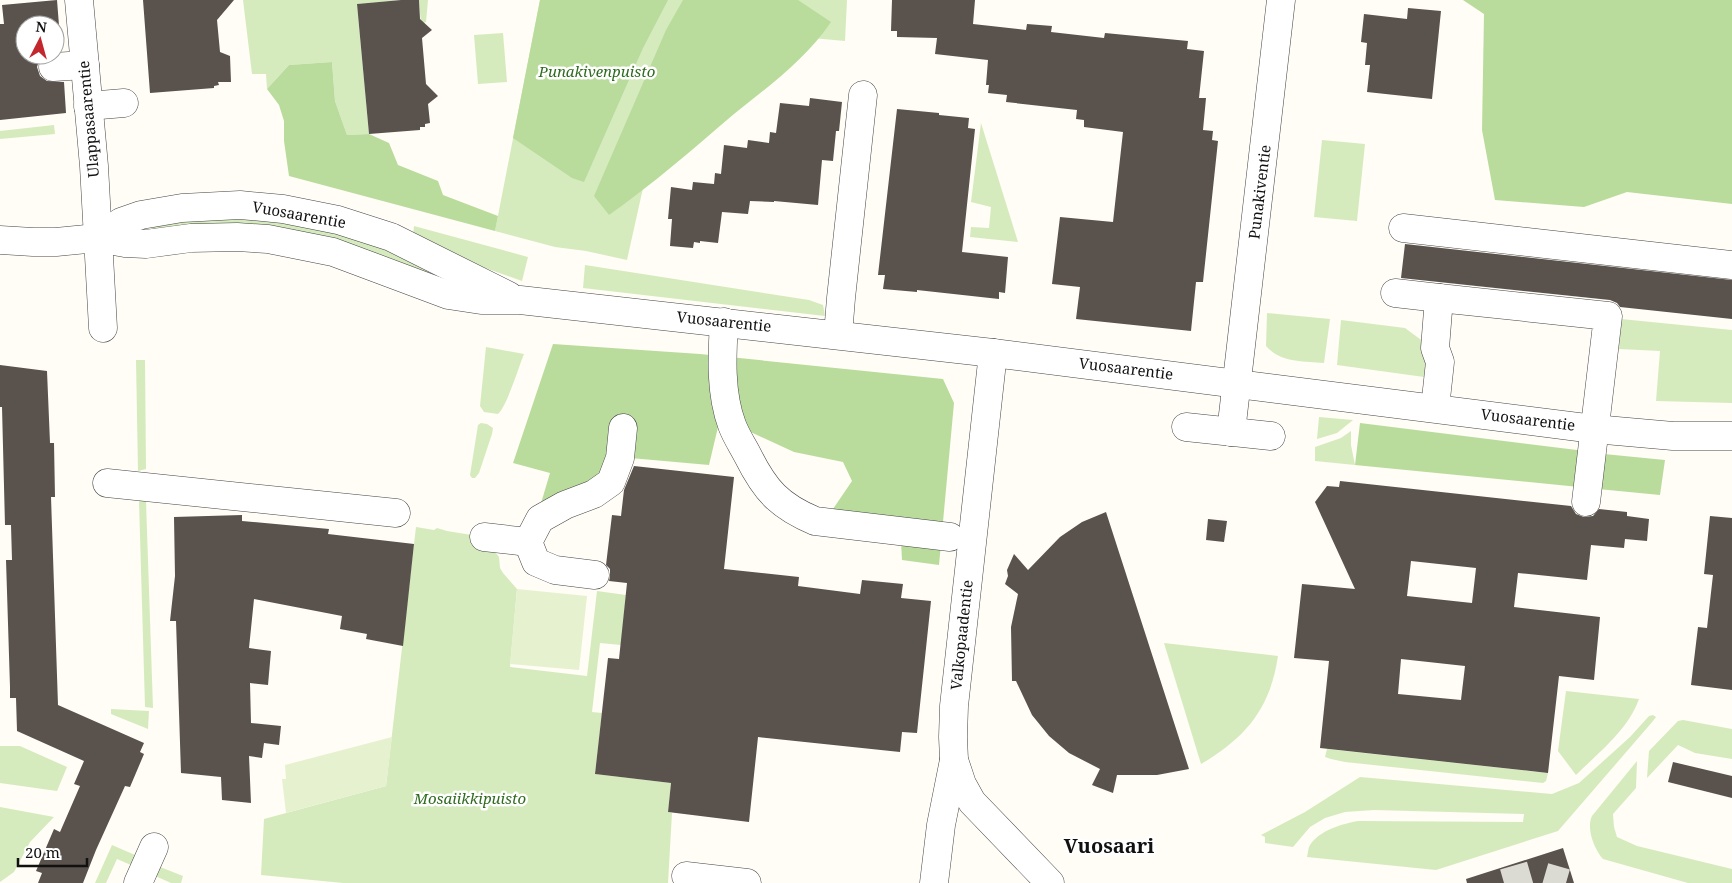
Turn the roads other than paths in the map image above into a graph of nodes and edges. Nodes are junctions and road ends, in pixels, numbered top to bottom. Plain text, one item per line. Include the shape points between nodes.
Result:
1 (79, 0) edge
2 (1281, 0) edge
3 (85, 65) junction
4 (53, 67) dead end
5 (863, 95) dead end
6 (124, 103) dead end
7 (88, 106) junction
8 (1402, 228) dead end
9 (97, 238) junction
10 (0, 240) edge
11 (1732, 265) edge
12 (1395, 293) dead end
13 (1440, 298) junction
14 (724, 322) junction
15 (103, 328) dead end
16 (838, 335) junction
17 (993, 353) junction
18 (1238, 383) junction
19 (1434, 408) junction
20 (1186, 427) dead end
21 (623, 428) dead end
22 (1594, 428) junction
23 (1232, 432) junction
24 (1271, 436) dead end
25 (1732, 436) edge
26 (107, 483) dead end
27 (1586, 502) dead end
28 (396, 513) dead end
29 (484, 537) dead end
30 (950, 537) dead end
31 (528, 542) junction
32 (595, 575) dead end
33 (954, 760) junction
34 (154, 847) dead end
35 (686, 876) dead end
36 (138, 883) edge
37 (747, 883) edge
38 (934, 883) edge
39 (1050, 883) edge

1 - 3 street, Ulappasaarentie
2 - 18 street, Punakiventie
3 - 4 street
3 - 7 street, Ulappasaarentie
5 - 16 street
6 - 7 street
7 - 9 street, Ulappasaarentie
8 - 11 street
9 - 10 street, Vuosaarentie via 48,242
9 - 14 street, Vuosaarentie via 146,244 191,238 268,239 333,252 448,295
9 - 15 street, Ulappasaarentie
12 - 13 street
13 - 19 street via 1435,348 1440,362
13 - 22 street via 1608,316
14 - 16 street, Vuosaarentie
14 - 30 street via 725,398 732,426 759,478 780,502 815,521
16 - 17 street, Vuosaarentie
17 - 18 street, Vuosaarentie
17 - 33 street, Valkopaadentie via 954,706
18 - 19 street, Vuosaarentie
18 - 23 street, Punakiventie
19 - 22 street, Vuosaarentie
20 - 23 street
21 - 31 street via 620,458 610,482 594,494 540,519
22 - 25 street, Vuosaarentie via 1673,436
22 - 27 street
23 - 24 street
26 - 28 street
29 - 31 street
31 - 32 street via 536,562 555,570
33 - 38 street
33 - 39 street, Valkopaadentie via 972,802
34 - 36 street
35 - 37 street

